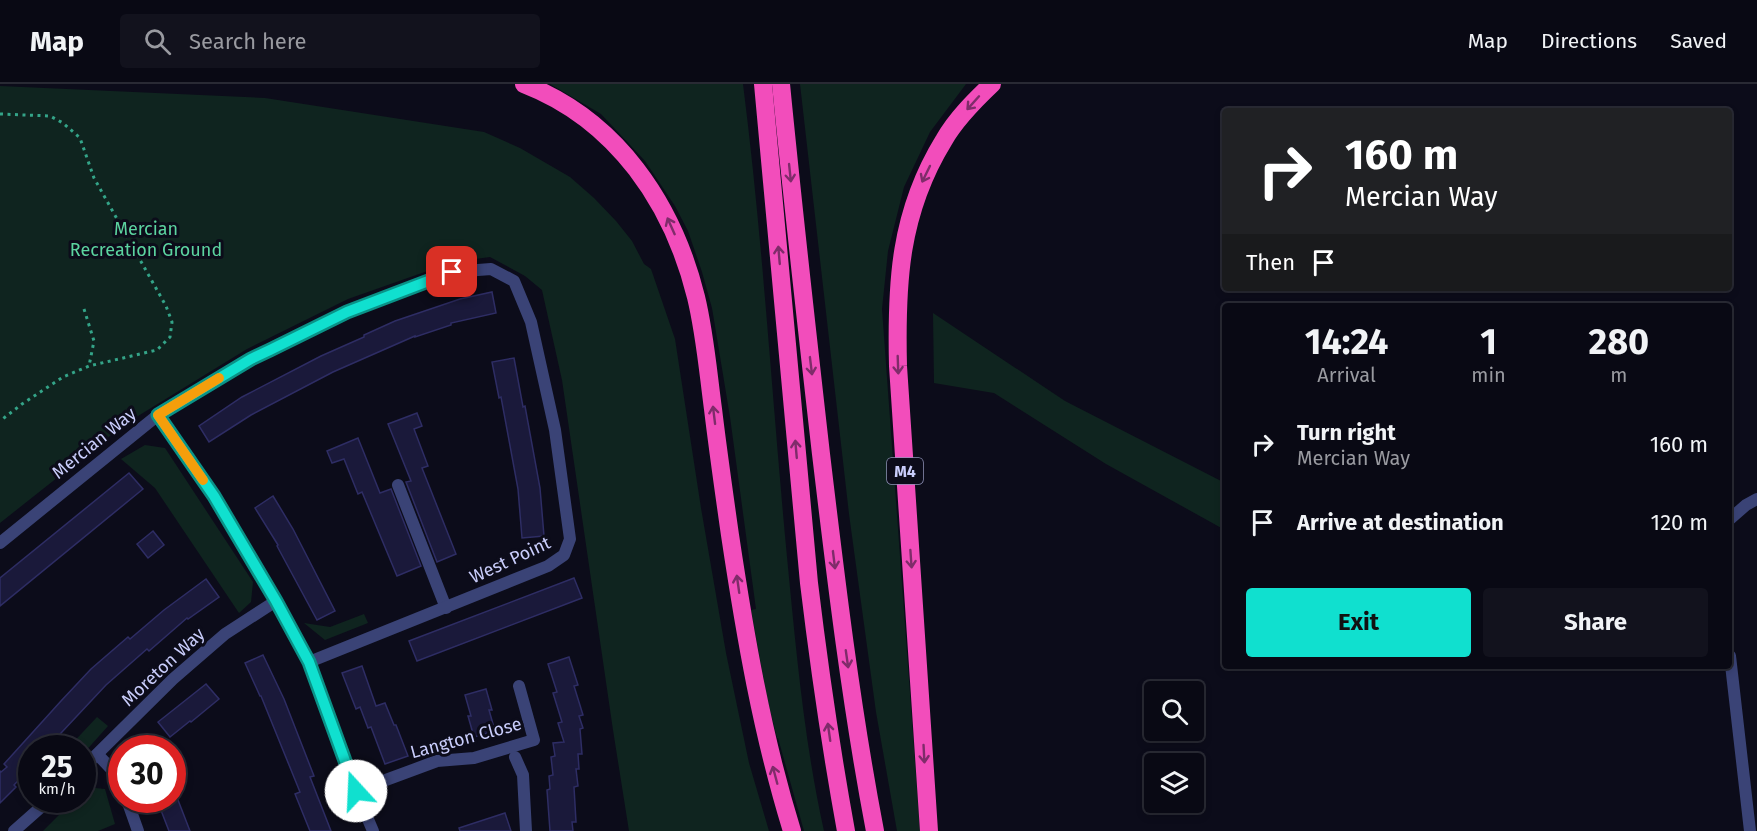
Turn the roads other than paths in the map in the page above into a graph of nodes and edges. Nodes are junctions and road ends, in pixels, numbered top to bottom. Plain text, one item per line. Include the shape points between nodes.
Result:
1 (524, 84) edge
2 (763, 84) edge
3 (781, 84) edge
4 (992, 84) edge
5 (775, 115) junction
6 (514, 281) joint
7 (158, 415) junction
8 (398, 485) dead end
9 (1757, 499) edge
10 (1732, 517) edge
11 (0, 543) edge
12 (276, 601) junction
13 (446, 608) junction
14 (309, 662) junction
15 (1731, 669) edge
16 (519, 687) dead end
17 (98, 755) joint
18 (515, 757) dead end
19 (108, 766) edge
20 (356, 791) junction
21 (34, 813) edge
22 (132, 813) edge
23 (14, 831) edge
24 (138, 831) edge
25 (373, 831) edge
26 (526, 831) edge
27 (792, 831) edge
28 (846, 831) edge
29 (875, 831) edge
30 (928, 831) edge
31 (1750, 831) edge

27 -> 1 highway via 752,668 704,339 688,268 660,202 631,161 592,123 551,96
2 - 5 highway
3 - 5 highway
4 -> 30 highway, M4 via 944,139 921,185 905,236 898,291 898,366
28 -> 5 highway via 809,583
5 -> 29 highway via 838,601
6 - 7 street, Mercian Way via 491,269 452,272 409,288 347,312 251,359
6 - 13 street, West Point via 531,322 555,430 570,539 564,555 548,566
7 - 11 street, Mercian Way
7 - 12 street via 214,496
8 - 13 street
9 - 10 street
12 - 14 street
12 - 17 street, Moreton Way via 225,634 173,679
13 - 14 street, West Point
14 - 20 street
15 - 31 street
16 - 20 street, Langton Close via 534,740 474,758 437,761
17 - 19 street
18 - 26 street via 523,775
20 - 25 street
21 - 23 street
22 - 24 street

